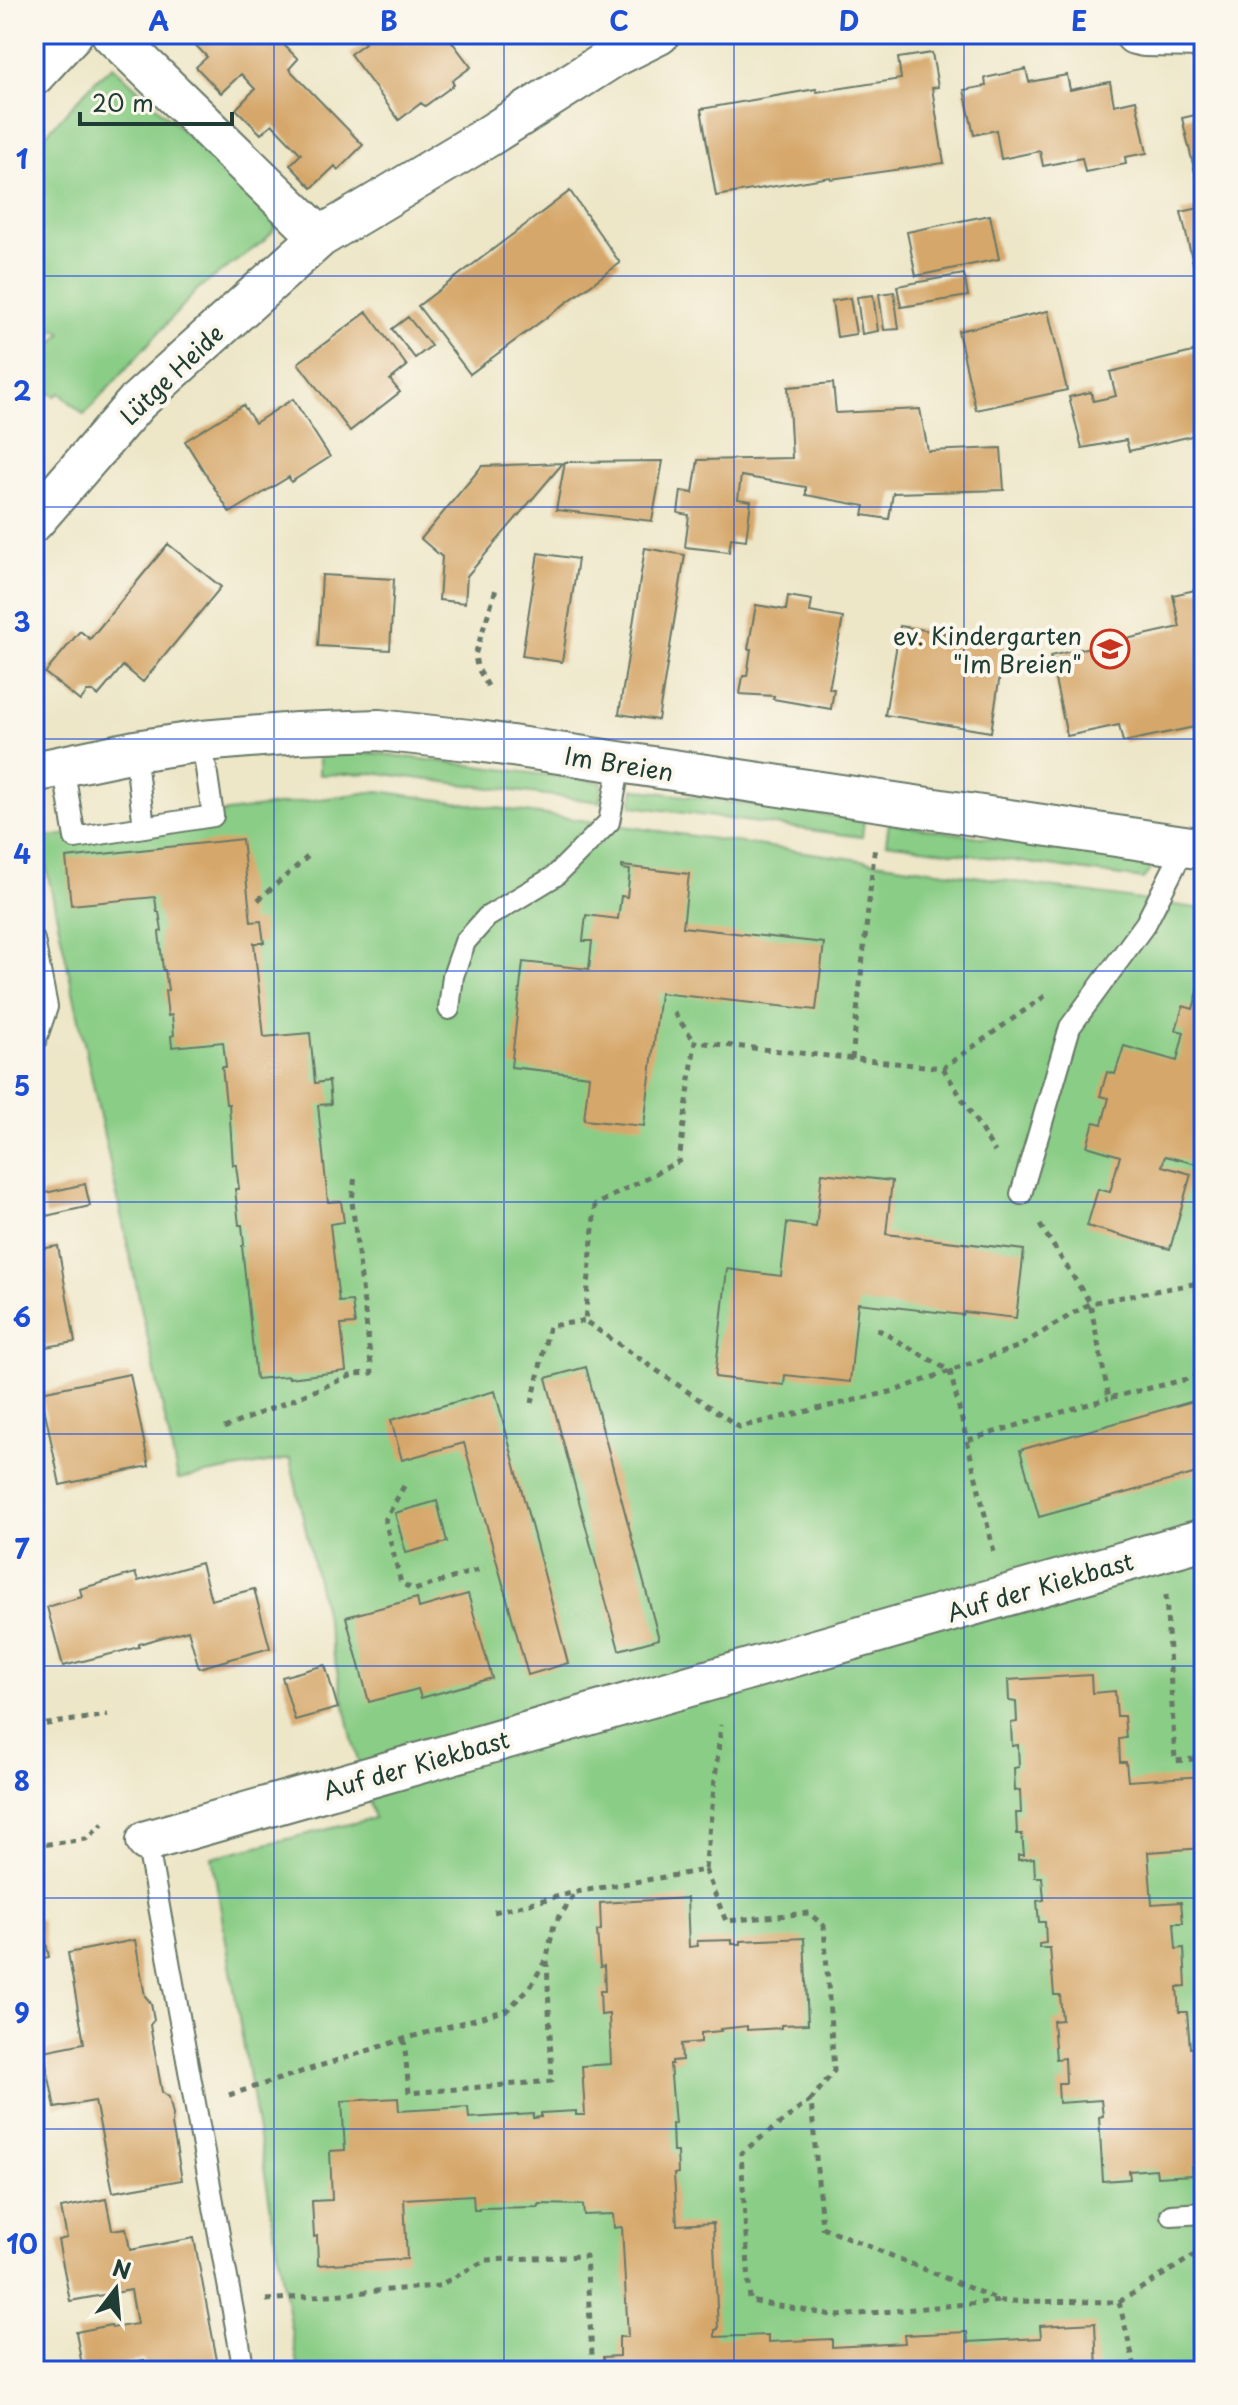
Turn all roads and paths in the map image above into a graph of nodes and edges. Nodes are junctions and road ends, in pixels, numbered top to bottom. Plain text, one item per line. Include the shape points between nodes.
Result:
1 (72, 34) edge
2 (112, 34) edge
3 (659, 34) edge
4 (1135, 34) edge
5 (1204, 37) edge
6 (34, 75) edge
7 (320, 237) junction
8 (34, 521) edge
9 (496, 589) dead end
10 (488, 686) dead end
11 (202, 741) junction
12 (135, 751) junction
13 (620, 764) junction
14 (48, 768) edge
15 (880, 802) junction
16 (144, 827) junction
17 (1195, 848) edge
18 (312, 853) dead end
19 (258, 900) dead end
20 (34, 940) edge
21 (449, 1009) dead end
22 (674, 1013) dead end
23 (695, 1042) junction
24 (34, 1045) edge
25 (852, 1059) junction
26 (943, 1068) dead end
27 (355, 1175) dead end
28 (1021, 1194) dead end
29 (1204, 1282) edge
30 (1090, 1303) junction
31 (585, 1321) junction
32 (877, 1329) dead end
33 (950, 1371) junction
34 (1204, 1375) edge
35 (1109, 1398) junction
36 (532, 1403) dead end
37 (224, 1428) dead end
38 (968, 1440) junction
39 (404, 1486) dead end
40 (1204, 1539) edge
41 (1163, 1550) junction
42 (484, 1568) dead end
43 (1004, 1597) junction
44 (727, 1676) junction
45 (108, 1715) dead end
46 (34, 1726) edge
47 (1204, 1758) edge
48 (106, 1822) dead end
49 (147, 1841) joint
50 (34, 1846) edge
51 (705, 1870) junction
52 (576, 1892) junction
53 (494, 1912) dead end
54 (547, 1957) junction
55 (404, 2039) junction
56 (811, 2100) junction
57 (196, 2105) junction
58 (1204, 2213) edge
59 (1171, 2215) dead end
60 (1204, 2250) edge
61 (1001, 2301) junction
62 (1119, 2302) junction
63 (233, 2303) junction
64 (244, 2371) edge
65 (593, 2371) edge
66 (1136, 2371) edge

1 - 6 street
2 - 7 street
3 - 7 street, Lütge Heide
4 - 5 street
7 - 8 street, Lütge Heide via 137,402
9 - 10 path via 475,655
11 - 12 street, Im Breien
11 - 13 street, Im Breien via 379,730
11 - 16 lane via 213,816
12 - 14 street, Im Breien
12 - 16 lane
13 - 15 street, Im Breien
13 - 21 lane via 609,822 555,876 487,917 465,942
14 - 16 lane via 75,838
15 - 17 street, Im Breien
15 - 25 path
17 - 28 lane via 1070,1027
18 - 19 path
20 - 24 lane via 47,1007
22 - 23 path
23 - 25 path
23 - 31 path via 679,1161 595,1205
25 - 26 path
27 - 37 path via 352,1201 372,1373 355,1374
29 - 30 path
30 - 33 path via 1020,1346
30 - 35 path
31 - 33 path via 739,1427 894,1391
31 - 36 path via 549,1326
32 - 33 path
33 - 38 path
34 - 35 path
35 - 38 path
38 - 43 path
39 - 42 path via 385,1520 401,1583 414,1590
40 - 41 street, Auf der Kiekbast
41 - 43 street, Auf der Kiekbast
41 - 47 path via 1175,1761
43 - 44 street, Auf der Kiekbast
44 - 49 street, Auf der Kiekbast
44 - 51 path
45 - 46 path
48 - 50 path via 86,1839
49 - 57 lane, Auf der Kiekbast
51 - 52 path
51 - 56 path via 726,1921 809,1913 824,1926 834,2071
52 - 53 path
52 - 54 path via 554,1925
54 - 55 path via 531,1986 507,2010
54 - 55 path via 552,2081 409,2093
55 - 57 path
56 - 61 path via 822,2227
56 - 61 path via 741,2153 750,2301 838,2316
57 - 63 lane, Auf der Kiekbast
58 - 59 lane
60 - 62 path
61 - 62 path
62 - 66 path
63 - 64 lane, Auf der Kiekbast
63 - 65 path via 438,2286 486,2260 586,2256

